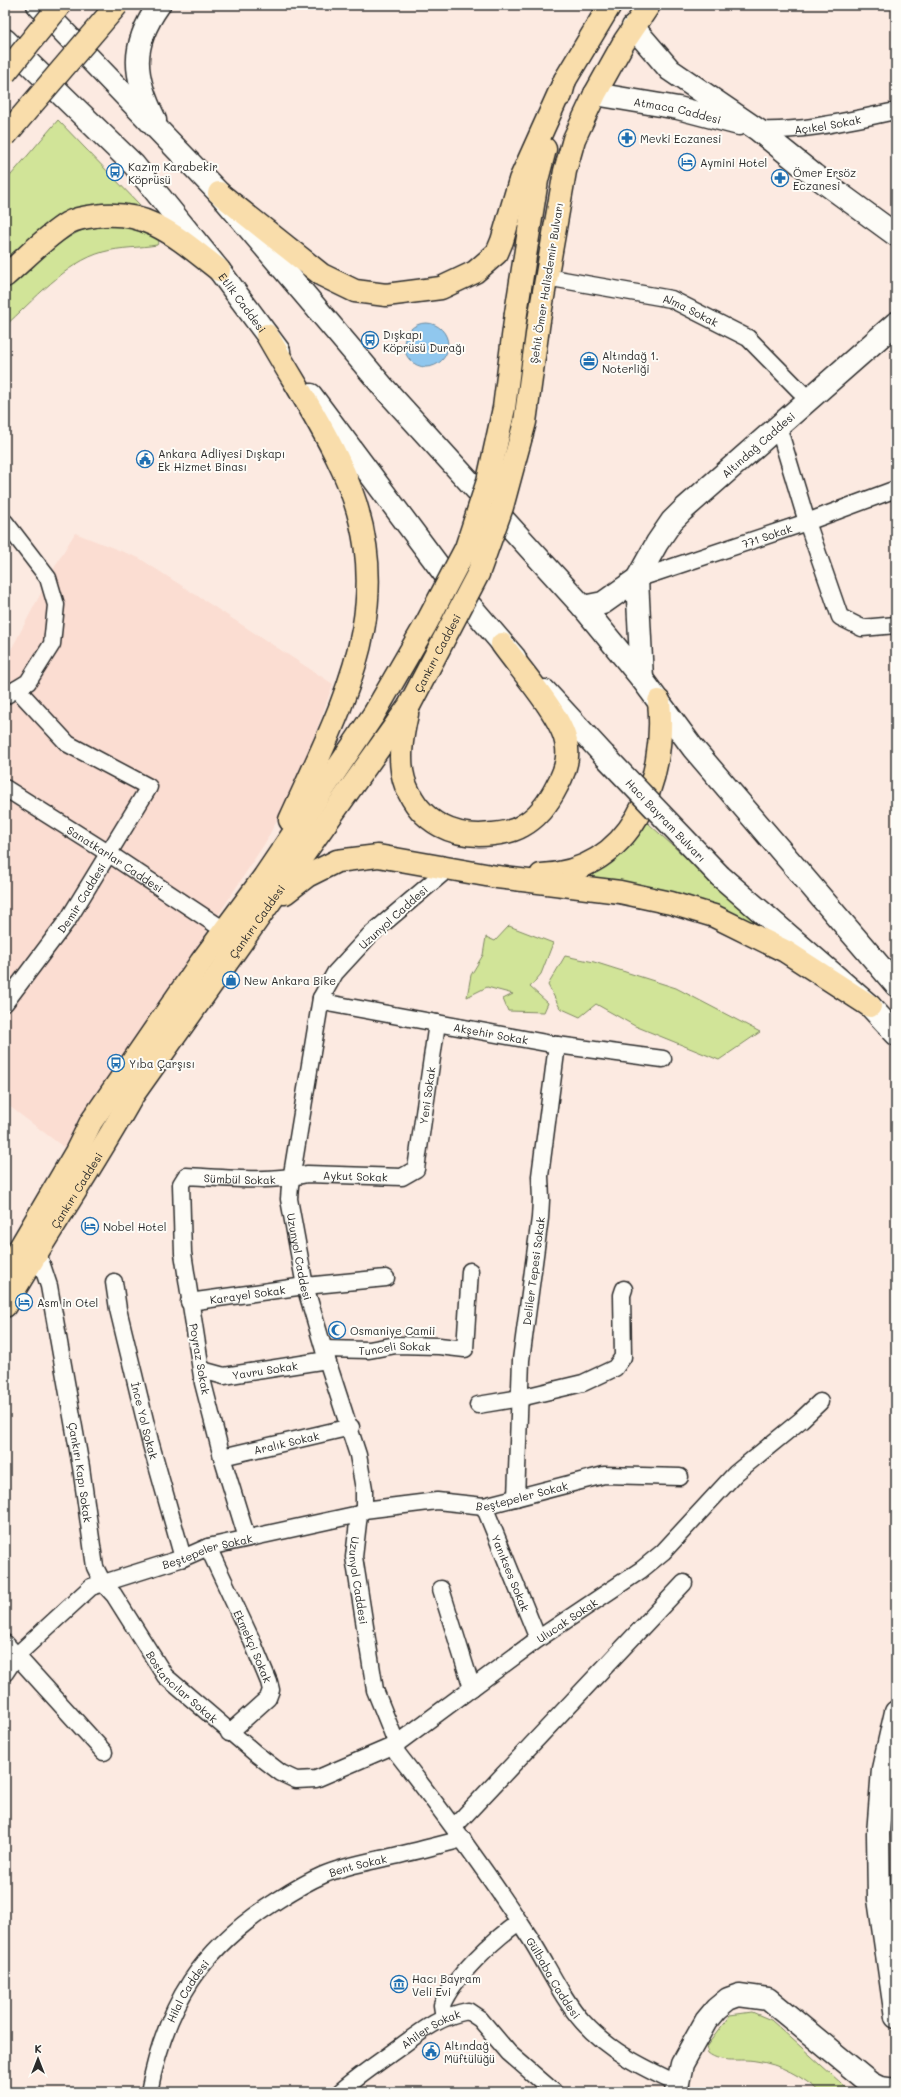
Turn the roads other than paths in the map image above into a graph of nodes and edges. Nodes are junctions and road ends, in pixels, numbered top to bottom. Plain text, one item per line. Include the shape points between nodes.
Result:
1 (38, 5) edge
2 (60, 5) edge
3 (117, 5) edge
4 (160, 5) edge
5 (610, 5) edge
6 (649, 5) edge
7 (633, 27) junction
8 (5, 40) edge
9 (5, 73) edge
10 (565, 80) junction
11 (595, 94) junction
12 (896, 111) edge
13 (758, 130) junction
14 (162, 133) junction
15 (5, 136) edge
16 (219, 193) junction
17 (896, 235) edge
18 (219, 270) junction
19 (5, 276) edge
20 (546, 277) junction
21 (896, 323) edge
22 (267, 335) junction
23 (808, 399) junction
24 (778, 426) junction
25 (896, 489) edge
26 (5, 522) edge
27 (807, 522) junction
28 (478, 574) joint
29 (637, 579) junction
30 (455, 588) joint
31 (583, 607) junction
32 (896, 625) edge
33 (502, 644) junction
34 (642, 679) junction
35 (11, 693) edge
36 (659, 701) junction
37 (409, 706) junction
38 (5, 788) edge
39 (108, 853) junction
40 (449, 868) junction
41 (264, 877) junction
42 (497, 877) junction
43 (265, 909) junction
44 (224, 930) junction
45 (896, 985) edge
46 (321, 998) junction
47 (5, 1003) edge
48 (870, 1006) junction
49 (437, 1022) junction
50 (896, 1034) edge
51 (557, 1045) junction
52 (663, 1059) dead end
53 (416, 1169) joint
54 (186, 1176) joint
55 (293, 1178) junction
56 (37, 1250) junction
57 (470, 1271) dead end
58 (5, 1273) edge
59 (386, 1278) dead end
60 (114, 1282) dead end
61 (305, 1286) junction
62 (624, 1289) dead end
63 (189, 1302) junction
64 (5, 1306) edge
65 (326, 1354) junction
66 (202, 1370) junction
67 (520, 1398) junction
68 (820, 1402) dead end
69 (478, 1405) dead end
70 (350, 1427) junction
71 (222, 1458) junction
72 (680, 1477) dead end
73 (516, 1498) junction
74 (484, 1506) junction
75 (362, 1512) junction
76 (247, 1538) junction
77 (208, 1547) junction
78 (183, 1558) junction
79 (103, 1583) junction
80 (684, 1583) dead end
81 (441, 1589) dead end
82 (538, 1639) junction
83 (5, 1643) edge
84 (17, 1655) junction
85 (5, 1673) edge
86 (472, 1688) junction
87 (896, 1712) edge
88 (229, 1733) junction
89 (395, 1745) junction
90 (104, 1752) dead end
91 (281, 1773) joint
92 (459, 1833) junction
93 (260, 1911) joint
94 (519, 1922) junction
95 (896, 2017) edge
96 (444, 2018) junction
97 (676, 2087) edge
98 (896, 2090) edge
99 (149, 2092) edge
100 (340, 2092) edge
101 (554, 2092) edge

1 - 14 main road
2 - 9 main road, bridge
3 - 15 main road, bridge
4 - 14 main road via 144,28 138,53 138,67 146,102
5 - 10 main road
6 - 7 main road, Şehit Ömer Halisdemir Bulvarı
7 - 11 main road, Şehit Ömer Halisdemir Bulvarı
7 - 13 main road, Atmaca Caddesi via 670,70
8 - 18 main road, Etlik Caddesi via 134,165
10 - 16 main road via 520,180 497,253 474,272 441,288 386,294 355,291 322,275
10 - 41 main road, Çankırı Caddesi, bridge via 537,180 504,408 488,481 466,548 374,714
11 - 13 main road, Atmaca Caddesi via 678,108
11 - 20 main road, Şehit Ömer Halisdemir Bulvarı via 574,138 565,171
12 - 13 street, Açıkel Sokak via 812,127
13 - 17 main road, Atmaca Caddesi
14 - 16 main road
16 - 31 main road via 384,388
18 - 19 main road via 165,230 143,219 107,214 69,222
18 - 22 main road, Etlik Caddesi
20 - 23 street, Alma Sokak via 672,299 748,338
20 - 28 main road, Şehit Ömer Halisdemir Bulvarı, bridge via 524,422 502,507
21 - 23 main road, Altındağ Caddesi
22 - 30 main road, Etlik Caddesi
22 - 41 main road via 338,458 364,531 369,571 367,615 356,666 330,731
23 - 24 main road, Altındağ Caddesi
24 - 27 street
24 - 29 main road, Altındağ Caddesi via 672,521
25 - 27 street, 771 Sokak
26 - 35 street via 48,578 56,604 52,644 28,682
27 - 29 street, 771 Sokak
27 - 32 street via 840,617 862,628
28 - 37 main road, Çankırı Caddesi, bridge
29 - 31 main road, Altındağ Caddesi via 603,603
29 - 34 main road
30 - 33 main road, Hacı Bayram Bulvarı
31 - 34 main road
33 - 37 main road via 561,725 567,743 567,762 550,800 522,827 504,833 480,836 443,829 429,820 416,805 405,785 402,736
33 - 48 main road, Hacı Bayram Bulvarı, bridge via 720,876
34 - 36 main road
35 - 39 street, Demir Caddesi via 68,744 149,787
36 - 42 main road via 659,755 640,814 626,835 607,853 578,868 556,874
36 - 45 main road via 693,748
37 - 43 main road, Çankırı Caddesi
38 - 39 street, Sanatkarlar Caddesi
39 - 44 street, Sanatkarlar Caddesi
39 - 47 street, Demir Caddesi via 69,918
40 - 42 main road
40 - 43 main road via 378,856 337,861 307,876
40 - 46 street, Uzunyol Caddesi via 370,935 335,973
41 - 44 main road, Çankırı Caddesi
42 - 48 main road via 620,892 714,916 786,951
43 - 56 main road, Çankırı Caddesi via 133,1095 107,1142
44 - 58 main road, Çankırı Caddesi via 91,1122
46 - 49 street, Akşehir Sokak via 332,1004
46 - 55 street, Uzunyol Caddesi
48 - 50 main road, Hacı Bayram Bulvarı
49 - 51 street, Akşehir Sokak
49 - 53 street, Yeni Sokak
51 - 52 street, Akşehir Sokak
51 - 67 street, Deliler Tepesi Sokak via 540,1176 541,1200 521,1360
53 - 55 street, Aykut Sokak via 402,1177 307,1174
54 - 55 street, Sümbül Sokak via 234,1179
54 - 63 street, Poyraz Sokak via 181,1184 181,1200 183,1253
55 - 61 street, Uzunyol Caddesi via 289,1199
56 - 64 main road, Çankırı Caddesi
56 - 79 street, Çankırı Kapı Sokak via 49,1286 76,1438 95,1567
57 - 65 street, Tunceli Sokak via 465,1349 403,1345
59 - 61 street, Karayel Sokak
60 - 78 street, İnce Yol Sokak via 118,1309 150,1441
61 - 63 street, Karayel Sokak
61 - 65 street, Uzunyol Caddesi
62 - 67 street via 623,1357 615,1368 583,1383
63 - 66 street, Poyraz Sokak
65 - 66 street, Yavru Sokak via 224,1376
65 - 70 street, Uzunyol Caddesi
66 - 71 street, Poyraz Sokak via 208,1406
67 - 69 street
67 - 73 street, Deliler Tepesi Sokak
68 - 82 street, Ulucak Sokak via 736,1474 663,1552 641,1570
70 - 71 street, Aralık Sokak
70 - 75 street, Uzunyol Caddesi via 364,1489
71 - 76 street, Poyraz Sokak
72 - 73 street, Beştepeler Sokak via 604,1475
73 - 74 street, Beştepeler Sokak
74 - 75 street, Beştepeler Sokak via 437,1501
74 - 82 street, Yanıkses Sokak
75 - 76 street, Beştepeler Sokak
75 - 89 street, Uzunyol Caddesi via 354,1557 375,1690
76 - 77 street, Beştepeler Sokak
77 - 78 street, Beştepeler Sokak
77 - 88 street, Ekmekçi Sokak via 252,1641 271,1690 268,1698
78 - 79 street, Beştepeler Sokak
79 - 84 street via 91,1587
79 - 88 street, Bostancılar Sokak via 165,1676
80 - 92 street
81 - 86 street
82 - 86 street, Ulucak Sokak
83 - 84 street
84 - 85 street
84 - 90 street
86 - 89 street, Ulucak Sokak
87 - 95 main road via 883,1769 878,1834 879,1899
88 - 91 street, Bostancılar Sokak
89 - 91 street, Ulucak Sokak via 316,1779 296,1780
89 - 92 street, Gülbaba Caddesi via 397,1753
92 - 93 street, Bent Sokak via 336,1870
92 - 94 street, Gülbaba Caddesi
93 - 99 street, Hilal Caddesi via 218,1947 190,1981 172,2014 161,2042
94 - 96 street via 488,1946 453,1987 442,2005
94 - 97 street, Gülbaba Caddesi via 583,2022 612,2049
96 - 100 street, Ahiler Sokak via 422,2030 368,2068
96 - 101 street, Ahiler Sokak via 468,2011 474,2014 509,2053
97 - 98 main road via 687,2053 706,2021 724,2002 739,1995 768,1999 870,2083 880,2088

